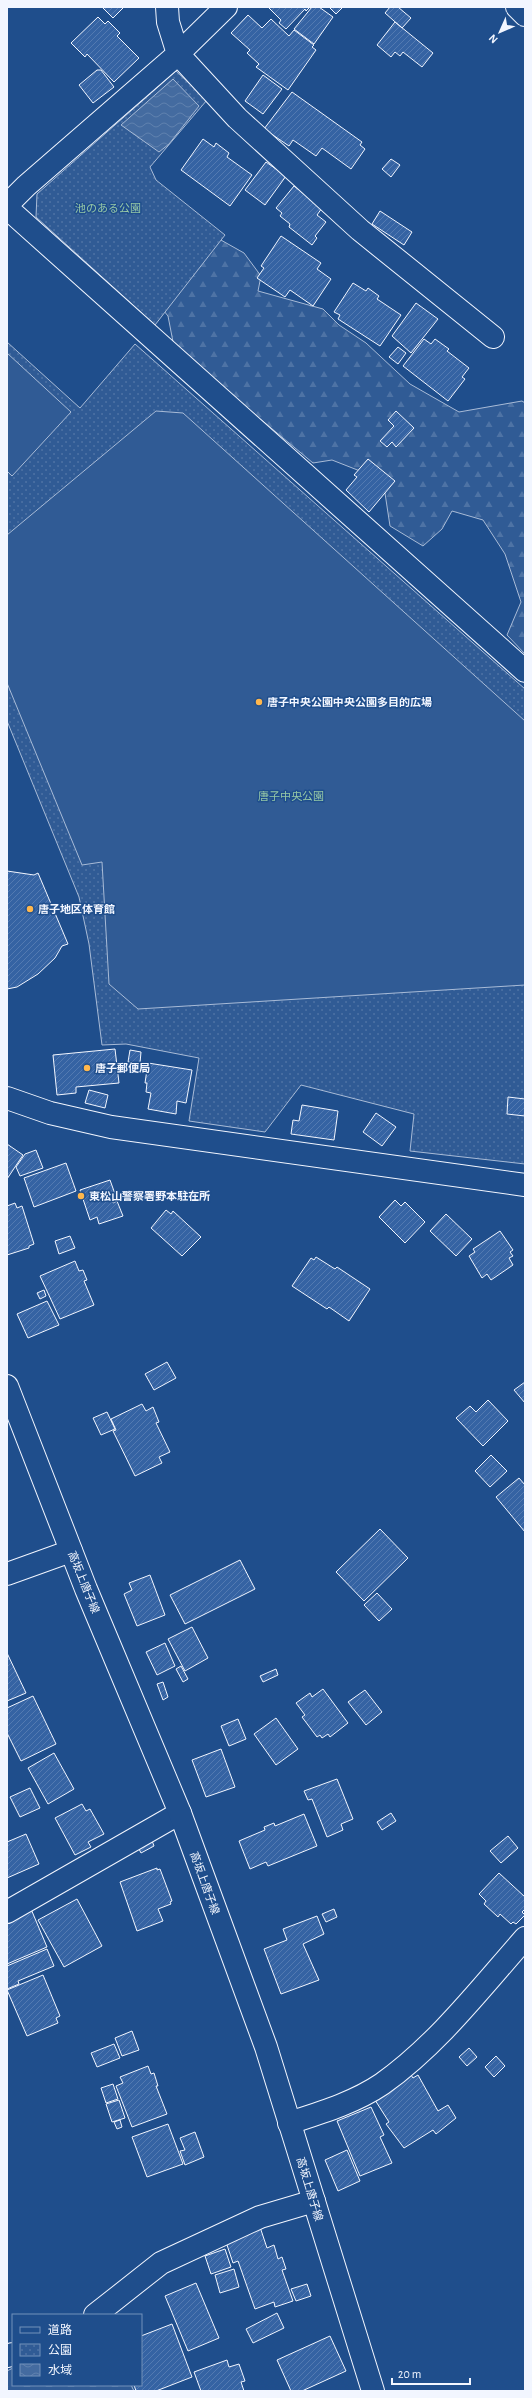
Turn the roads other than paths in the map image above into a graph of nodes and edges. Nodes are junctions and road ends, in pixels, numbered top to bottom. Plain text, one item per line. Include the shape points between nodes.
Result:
1 (167, 7) edge
2 (226, 7) edge
3 (517, 7) edge
4 (525, 15) edge
5 (178, 54) junction
6 (7, 207) edge
7 (493, 337) dead end
8 (525, 671) edge
9 (7, 1098) edge
10 (525, 1185) edge
11 (7, 1386) edge
12 (71, 1551) junction
13 (7, 1574) edge
14 (180, 1813) junction
15 (7, 1912) edge
16 (525, 1938) edge
17 (289, 2123) junction
18 (314, 2201) junction
19 (97, 2314) edge
20 (373, 2391) edge

1 - 5 street via 168,22
2 - 5 street
3 - 4 street
5 - 6 street via 26,186
5 - 7 street via 237,118 354,225
6 - 8 street
9 - 10 street via 50,1113 111,1127
11 - 12 street, 高坂上唐子線
12 - 13 street
12 - 14 street, 高坂上唐子線
14 - 15 street
14 - 17 street, 高坂上唐子線 via 266,2048
16 - 17 street via 445,2029 381,2085 337,2107
17 - 18 street, 高坂上唐子線
18 - 19 street via 260,2217 161,2263
18 - 20 street, 高坂上唐子線

